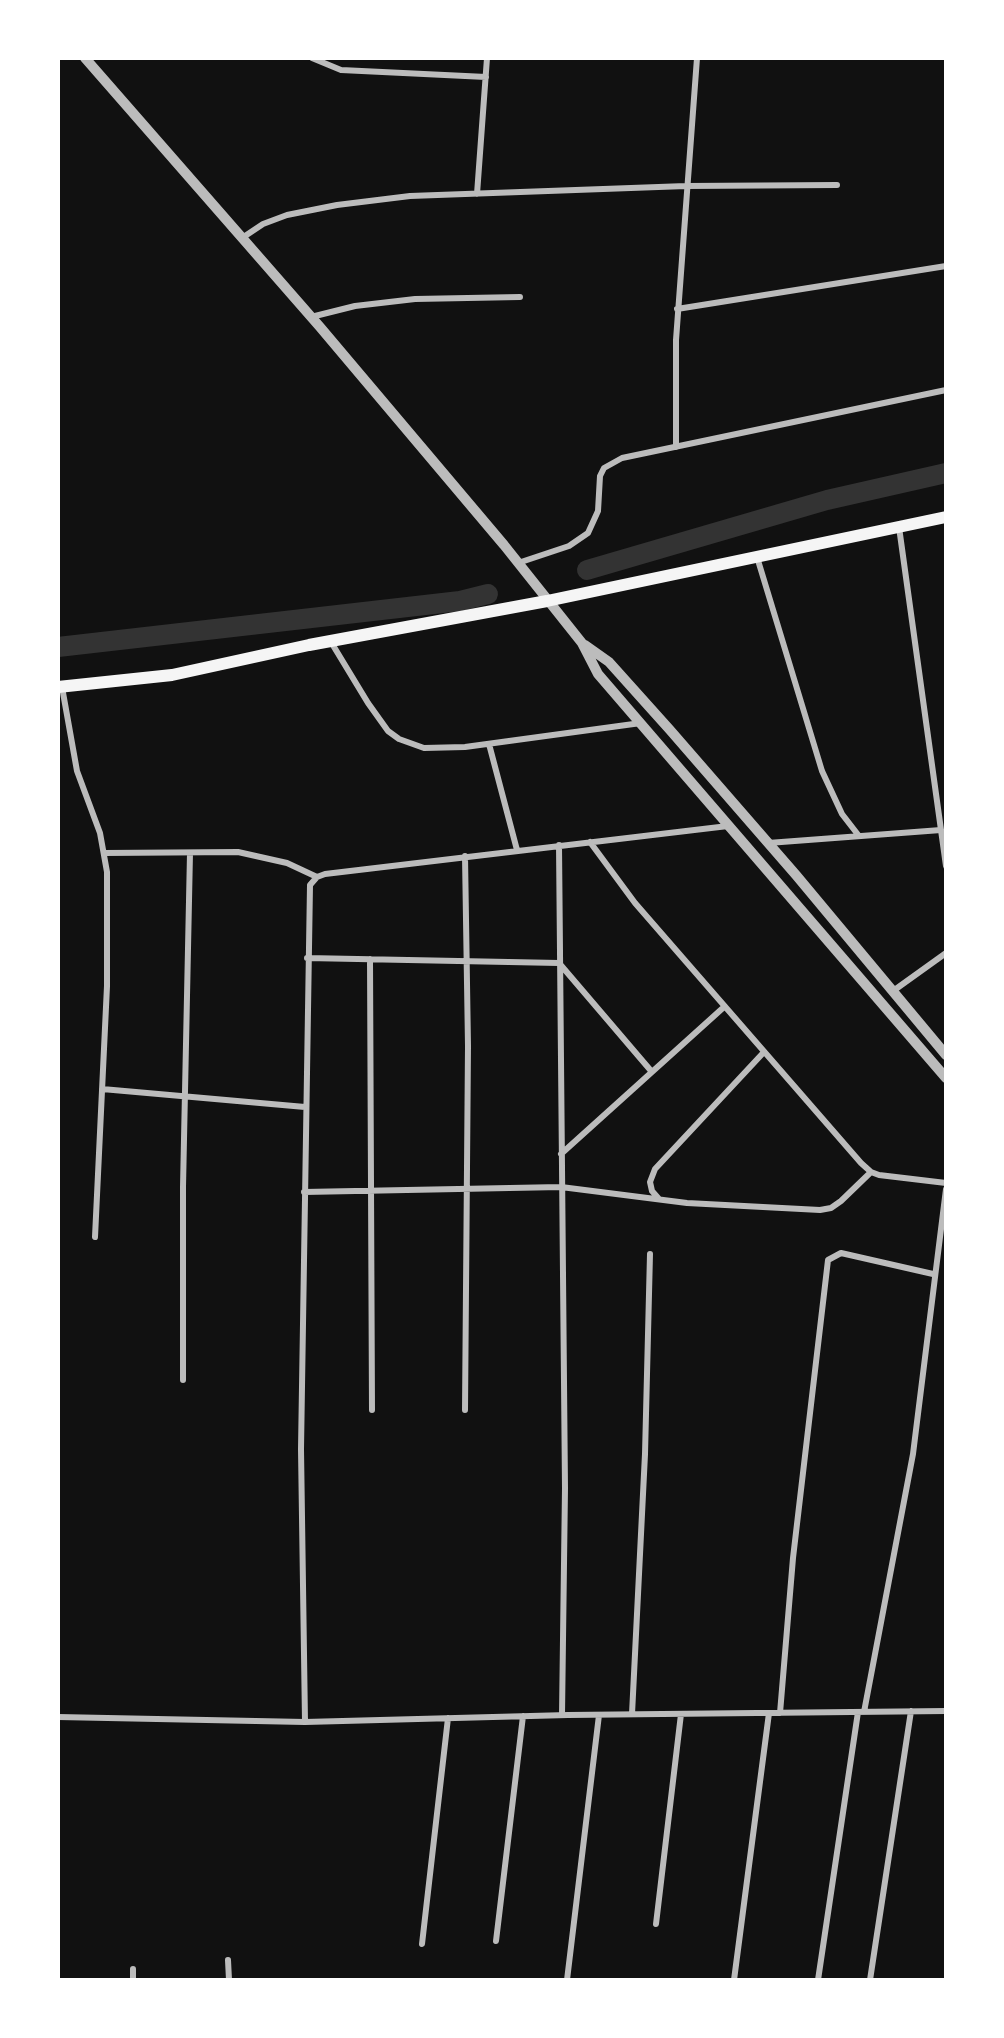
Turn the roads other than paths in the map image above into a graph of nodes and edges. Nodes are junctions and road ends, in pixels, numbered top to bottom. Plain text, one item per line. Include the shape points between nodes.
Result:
1 (85, 58) edge
2 (312, 58) edge
3 (487, 58) edge
4 (697, 58) edge
5 (486, 77) junction
6 (837, 185) dead end
7 (686, 186) junction
8 (477, 194) junction
9 (242, 238) junction
10 (945, 266) edge
11 (520, 297) dead end
12 (677, 309) junction
13 (311, 317) junction
14 (945, 390) edge
15 (676, 447) junction
16 (945, 517) edge
17 (899, 527) junction
18 (757, 557) junction
19 (518, 563) junction
20 (547, 601) junction
21 (331, 642) junction
22 (582, 643) junction
23 (60, 687) edge
24 (641, 723) junction
25 (489, 744) junction
26 (731, 826) junction
27 (941, 830) junction
28 (859, 836) junction
29 (590, 842) junction
30 (768, 843) junction
31 (559, 845) junction
32 (517, 850) junction
33 (104, 853) junction
34 (190, 853) junction
35 (465, 856) junction
36 (945, 866) edge
37 (317, 877) junction
38 (945, 953) edge
39 (307, 958) junction
40 (370, 959) junction
41 (466, 962) junction
42 (559, 963) junction
43 (893, 991) junction
44 (724, 1007) junction
45 (764, 1052) junction
46 (945, 1055) edge
47 (652, 1072) junction
48 (945, 1078) edge
49 (102, 1089) junction
50 (185, 1097) junction
51 (305, 1107) junction
52 (561, 1154) junction
53 (871, 1172) junction
54 (945, 1182) edge
55 (561, 1187) junction
56 (467, 1189) junction
57 (945, 1189) edge
58 (371, 1191) junction
59 (304, 1192) junction
60 (659, 1200) junction
61 (95, 1237) dead end
62 (650, 1254) dead end
63 (933, 1274) junction
64 (183, 1380) dead end
65 (372, 1410) dead end
66 (465, 1410) dead end
67 (945, 1711) edge
68 (861, 1712) junction
69 (911, 1712) junction
70 (769, 1713) junction
71 (780, 1713) junction
72 (599, 1714) junction
73 (632, 1714) junction
74 (681, 1714) junction
75 (562, 1715) junction
76 (522, 1716) junction
77 (58, 1717) edge
78 (448, 1718) junction
79 (305, 1722) junction
80 (656, 1924) dead end
81 (496, 1941) dead end
82 (422, 1944) dead end
83 (228, 1960) dead end
84 (133, 1970) dead end
85 (133, 1980) edge
86 (229, 1980) edge
87 (567, 1980) edge
88 (734, 1980) edge
89 (818, 1980) edge
90 (870, 1980) edge

1 - 9 street
2 - 5 street via 341,70
3 - 5 street
4 - 7 street
5 - 8 street
6 - 7 street
7 - 8 street
7 - 12 street
8 - 9 street via 410,196 337,205 286,215
9 - 13 street
10 - 12 street
11 - 13 street via 415,299 356,306
12 - 15 street
13 - 19 street
14 - 15 street
15 - 19 street via 610,464 600,476 598,511 588,533 569,546
16 - 17 main road
17 - 18 main road
17 - 27 street
18 - 20 main road
18 - 28 street via 822,771 842,814
19 - 20 street
20 - 21 main road
20 - 22 street
21 - 23 main road via 172,675
21 - 25 street via 368,703 399,739 439,749
22 - 24 street via 598,674
22 - 30 street via 609,662
23 - 33 street via 77,771
24 - 25 street
24 - 26 street
25 - 32 street
26 - 29 street
26 - 48 street
27 - 28 street
27 - 36 street
28 - 30 street
29 - 31 street
29 - 44 street via 635,903
30 - 43 street
31 - 32 street
31 - 42 street
32 - 35 street
33 - 34 street
33 - 49 street via 108,900
34 - 37 street via 267,856
34 - 50 street
35 - 37 street
35 - 41 street
37 - 39 street via 308,895
38 - 43 street
39 - 40 street
39 - 51 street
40 - 41 street
40 - 58 street
41 - 42 street
41 - 56 street
42 - 47 street
42 - 52 street
43 - 46 street
44 - 45 street
44 - 47 street
45 - 53 street
45 - 60 street via 655,1169 650,1182
47 - 52 street
49 - 50 street
49 - 61 street
50 - 51 street
50 - 64 street
51 - 59 street
52 - 55 street
53 - 54 street
53 - 60 street via 841,1202 820,1210
55 - 56 street
55 - 60 street
55 - 75 street via 565,1488
56 - 58 street
56 - 66 street
57 - 63 street
58 - 59 street
58 - 65 street
59 - 79 street via 301,1449
62 - 73 street
63 - 68 street via 912,1454
63 - 71 street via 841,1253 828,1260 793,1558
67 - 69 street
68 - 69 street
68 - 71 street
68 - 89 street
69 - 90 street
70 - 71 street
70 - 74 street
70 - 88 street
72 - 73 street
72 - 75 street
72 - 87 street
73 - 74 street
74 - 80 street
75 - 76 street
76 - 78 street
76 - 81 street
77 - 79 street
78 - 79 street
78 - 82 street
83 - 86 street
84 - 85 street

